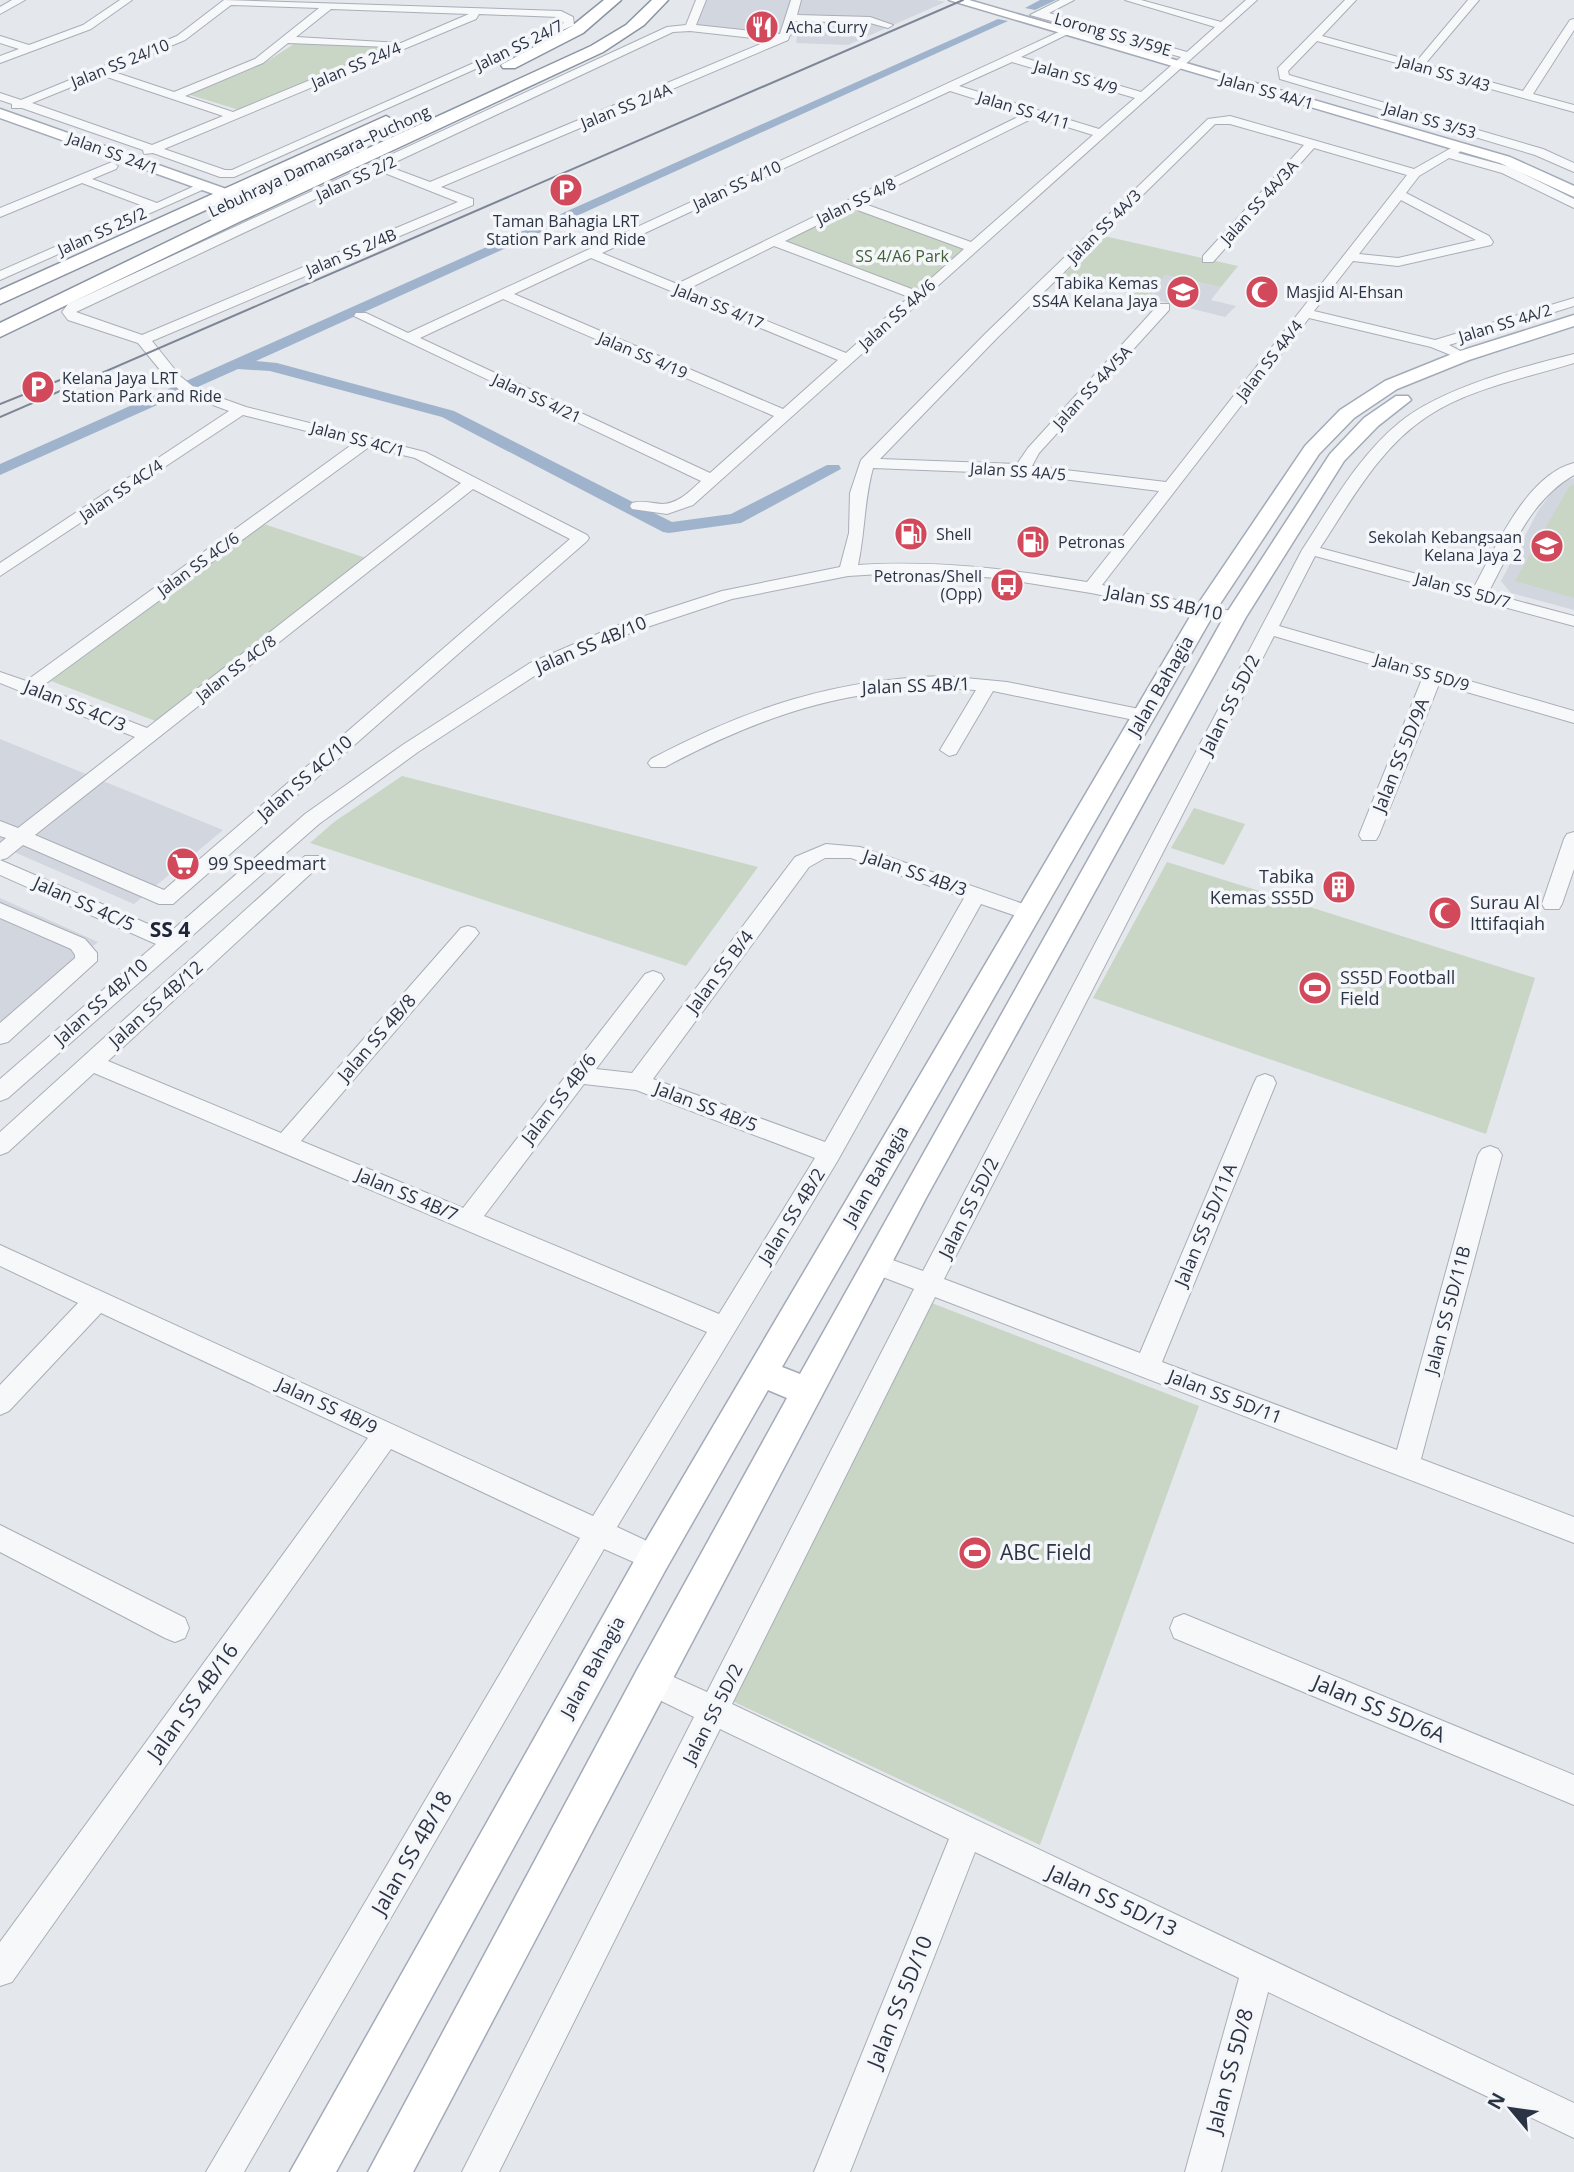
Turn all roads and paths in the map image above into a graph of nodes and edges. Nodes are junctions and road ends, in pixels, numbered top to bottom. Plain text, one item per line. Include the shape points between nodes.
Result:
1 (20, 0) edge
2 (127, 0) edge
3 (496, 0) edge
4 (613, 0) edge
5 (629, 0) edge
6 (645, 0) edge
7 (660, 0) edge
8 (701, 0) edge
9 (796, 0) edge
10 (955, 0) edge
11 (972, 0) edge
12 (1069, 0) edge
13 (1130, 0) edge
14 (1252, 0) edge
15 (1351, 0) edge
16 (1474, 0) edge
17 (230, 1) edge
18 (328, 6) junction
19 (482, 11) junction
20 (0, 12) edge
21 (1036, 15) junction
22 (1574, 22) edge
23 (788, 26) junction
24 (1222, 26) junction
25 (690, 28) junction
26 (880, 29) joint
27 (1067, 32) junction
28 (1314, 37) junction
29 (0, 39) edge
30 (287, 40) junction
31 (1561, 42) junction
32 (405, 44) junction
33 (1574, 47) edge
34 (30, 49) junction
35 (1011, 58) junction
36 (0, 60) edge
37 (1181, 60) junction
38 (1418, 66) junction
39 (101, 71) junction
40 (950, 87) junction
41 (177, 95) junction
42 (0, 96) edge
43 (1141, 96) junction
44 (1526, 96) junction
45 (22, 103) junction
46 (1574, 109) edge
47 (0, 113) edge
48 (1034, 113) junction
49 (234, 116) junction
50 (1386, 117) junction
51 (0, 127) edge
52 (1099, 133) junction
53 (1311, 144) junction
54 (152, 149) junction
55 (1454, 150) junction
56 (129, 159) junction
57 (112, 166) junction
58 (379, 167) junction
59 (1574, 168) edge
60 (1415, 173) junction
61 (299, 175) junction
62 (82, 178) junction
63 (1574, 182) edge
64 (429, 187) junction
65 (1574, 192) edge
66 (189, 193) junction
67 (214, 193) junction
68 (1399, 194) junction
69 (851, 203) junction
70 (1574, 204) edge
71 (157, 207) junction
72 (0, 213) edge
73 (773, 241) junction
74 (972, 247) junction
75 (590, 253) junction
76 (1352, 257) junction
77 (1208, 259) dead end
78 (0, 276) edge
79 (683, 286) junction
80 (502, 294) junction
81 (918, 296) junction
82 (0, 298) edge
83 (1574, 302) edge
84 (1164, 307) dead end
85 (0, 308) edge
86 (1305, 313) junction
87 (361, 316) dead end
88 (0, 318) edge
89 (1574, 320) edge
90 (0, 331) edge
91 (1574, 334) edge
92 (408, 338) junction
93 (143, 340) junction
94 (1436, 344) junction
95 (852, 355) junction
96 (1462, 356) junction
97 (1574, 358) edge
98 (241, 410) junction
99 (784, 415) junction
100 (368, 440) junction
101 (867, 463) junction
102 (1574, 468) edge
103 (1022, 469) junction
104 (712, 480) junction
105 (472, 482) junction
106 (1169, 486) junction
107 (638, 506) dead end
108 (581, 538) joint
109 (1310, 550) junction
110 (0, 571) edge
111 (848, 571) junction
112 (1091, 588) junction
113 (1479, 594) junction
114 (1205, 610) junction
115 (1235, 617) junction
116 (1574, 621) edge
117 (1270, 629) junction
118 (1433, 675) junction
119 (0, 677) edge
120 (988, 685) junction
121 (28, 688) junction
122 (1144, 716) junction
123 (1574, 716) edge
124 (150, 736) junction
125 (949, 750) dead end
126 (658, 763) dead end
127 (0, 828) edge
128 (1369, 835) dead end
129 (21, 837) junction
130 (1574, 839) edge
131 (0, 853) edge
132 (313, 861) dead end
133 (803, 862) joint
134 (0, 867) edge
135 (976, 895) junction
136 (1552, 904) dead end
137 (0, 910) edge
138 (1028, 913) junction
139 (468, 933) dead end
140 (168, 941) junction
141 (86, 961) joint
142 (653, 979) dead end
143 (0, 1036) edge
144 (91, 1063) junction
145 (578, 1075) junction
146 (638, 1082) junction
147 (1265, 1083) dead end
148 (0, 1092) edge
149 (285, 1144) junction
150 (0, 1146) edge
151 (830, 1154) junction
152 (1490, 1154) dead end
153 (467, 1220) junction
154 (0, 1255) edge
155 (876, 1264) junction
156 (929, 1284) junction
157 (97, 1300) junction
158 (723, 1328) junction
159 (1147, 1367) junction
160 (762, 1373) junction
161 (807, 1392) junction
162 (0, 1404) edge
163 (386, 1434) junction
164 (1406, 1466) junction
165 (1574, 1530) edge
166 (599, 1532) junction
167 (0, 1538) edge
168 (654, 1558) junction
169 (175, 1628) dead end
170 (1184, 1628) dead end
171 (651, 1681) junction
172 (714, 1711) junction
173 (1574, 1790) edge
174 (967, 1832) junction
175 (0, 1970) edge
176 (1258, 1970) junction
177 (1574, 2121) edge
178 (224, 2172) edge
179 (312, 2172) edge
180 (390, 2172) edge
181 (480, 2172) edge
182 (832, 2172) edge
183 (1203, 2172) edge

1 - 20 street
2 - 34 street via 87,27
3 - 19 street
4 - 67 highway via 596,18 543,50
5 - 61 highway, Lebuhraya Damansara–Puchong via 613,17 551,55
6 - 61 highway, Lebuhraya Damansara–Puchong via 598,40 563,58
7 - 90 highway via 629,31 597,49
8 - 25 street
9 - 23 street
10 - 27 main road, Jalan SS 4A/1
11 - 21 main road, Jalan SS 4A/1
12 - 21 street
13 - 24 street
14 - 24 street, Jalan SS 4A/6
15 - 28 street
16 - 38 street
17 - 18 street, Jalan SS 24/7
17 - 39 street, Jalan SS 24/10 via 181,38
18 - 19 street, Jalan SS 24/7
18 - 30 street
19 - 32 street, Jalan SS 24/4
19 - 54 street, Jalan SS 24/7 via 561,14 569,19 569,25 234,173 224,174
21 - 37 main road, Jalan SS 4A/1
22 - 31 street
23 - 25 street, Jalan SS 2/2
23 - 26 street
23 - 26 street, Jalan SS 2/2 via 870,20
23 - 64 street, Jalan SS 2/4A
24 - 37 street, Jalan SS 4A/6
25 - 58 street, Jalan SS 2/2 via 671,29
27 - 35 street, Jalan SS 4/10
27 - 37 main road, Jalan SS 4A/1
28 - 38 street, Jalan SS 3/43
28 - 50 street, Jalan SS 3/53 via 1282,70 1284,77
29 - 34 street
30 - 32 street
30 - 41 street via 259,61
31 - 33 street
31 - 44 street
32 - 49 street, Jalan SS 24/4
34 - 36 street
35 - 40 street, Jalan SS 4/10
35 - 43 street, Jalan SS 4/9
37 - 43 street, Jalan SS 4A/6
37 - 50 main road, Jalan SS 4A/1
38 - 44 street, Jalan SS 3/43
39 - 41 street
39 - 45 street, Jalan SS 24/10
40 - 48 street, Jalan SS 4/11
40 - 75 street, Jalan SS 4/10
41 - 49 street
42 - 45 street, Jalan SS 24/1
43 - 52 street, Jalan SS 4A/6
44 - 46 street, Jalan SS 3/43
45 - 47 street, Jalan SS 24/10
45 - 54 street, Jalan SS 24/1
47 - 56 main road, Jalan SS 24/1
48 - 52 street, Jalan SS 4/11
48 - 69 street, Jalan SS 4/8
49 - 54 street, Jalan SS 24/4
50 - 55 main road, Jalan SS 4A/1
50 - 59 street, Jalan SS 3/53 via 1539,152
50 - 63 main road, Jalan SS 4A/1 via 1513,155
51 - 57 main road, Jalan SS 24/1
52 - 74 street, Jalan SS 4A/6
53 - 60 street, Jalan SS 4A/3
53 - 77 street, Jalan SS 4A/3A
53 - 101 street, Jalan SS 4A/3 via 1230,120 1212,121
54 - 56 street, Jalan SS 24/4
55 - 60 street, Jalan SS 4A/4
55 - 65 main road, Jalan SS 4A/1 via 1516,164
55 - 70 street
56 - 67 main road, Jalan SS 24/1
57 - 62 street
57 - 66 main road, Jalan SS 24/1
58 - 64 street, Jalan SS 2/4B
58 - 93 street, Jalan SS 2/2 via 69,312
60 - 68 street, Jalan SS 4A/4
61 - 85 highway, Lebuhraya Damansara–Puchong
61 - 88 highway
62 - 71 street
62 - 72 street
64 - 93 street, Jalan SS 2/4B via 469,202
66 - 67 main road, Jalan SS 24/1
66 - 71 street, Jalan SS 25/2
67 - 82 highway
68 - 76 street, Jalan SS 4A/4
68 - 76 street via 1486,242 1398,262
69 - 73 street, Jalan SS 4/8
69 - 74 street
71 - 78 street, Jalan SS 25/2
73 - 79 street, Jalan SS 4/8
73 - 81 street
74 - 81 street, Jalan SS 4A/6
75 - 79 street, Jalan SS 4/17
75 - 80 street, Jalan SS 4/10
76 - 86 street, Jalan SS 4A/4
79 - 95 street, Jalan SS 4/17
80 - 92 street, Jalan SS 4/10
80 - 99 street, Jalan SS 4/19
81 - 95 street, Jalan SS 4A/6
83 - 94 street, Jalan SS 4A/2
84 - 103 street, Jalan SS 4A/5A via 1033,451
86 - 94 street, Jalan SS 4A/2
86 - 106 street, Jalan SS 4A/4
87 - 92 street, Jalan SS 4/21
89 - 96 main road, Jalan Bahagia
91 - 115 main road, Jalan Bahagia via 1479,364 1411,395 1371,422 1337,458
92 - 104 street, Jalan SS 4/21
93 - 98 street, Jalan SS 4C/1 via 191,392
94 - 96 street, Jalan SS 4A/2
95 - 99 street, Jalan SS 4A/6
96 - 114 main road, Jalan Bahagia via 1391,385 1347,414 1312,450
97 - 109 street, Jalan SS 5D/2 via 1444,400 1404,427 1371,461
98 - 100 street, Jalan SS 4C/1
98 - 110 street, Jalan SS 4C/4
99 - 104 street, Jalan SS 4A/6
100 - 105 street, Jalan SS 4C/1 via 420,455
100 - 121 street, Jalan SS 4C/6
101 - 103 street, Jalan SS 4A/5
101 - 111 street, Jalan SS 4A/3 via 858,493 857,533
102 - 113 street via 1535,496
103 - 106 street, Jalan SS 4A/5
104 - 107 street, Jalan SS 4A/6 via 687,502 667,509
105 - 108 street, Jalan SS 4C/1
105 - 124 street, Jalan SS 4C/8
106 - 112 street, Jalan SS 4A/4
108 - 129 street, Jalan SS 4C/10 via 166,899
109 - 113 street, Jalan SS 5D/7
109 - 117 street, Jalan SS 5D/2
111 - 112 street, Jalan SS 4B/10 via 956,568
111 - 140 street, Jalan SS 4B/10 via 728,595 629,627 536,667 312,818
112 - 114 street, Jalan SS 4B/10
113 - 116 street, Jalan SS 5D/7
114 - 115 street, Jalan SS 4B/10
114 - 122 main road, Jalan Bahagia
115 - 155 main road, Jalan Bahagia
117 - 118 street, Jalan SS 5D/9
117 - 156 street, Jalan SS 5D/2
118 - 123 street, Jalan SS 5D/9
118 - 128 street, Jalan SS 5D/9A
119 - 121 street, Jalan SS 4C/3
120 - 122 street, Jalan SS 4B/1
120 - 125 street
120 - 126 street, Jalan SS 4B/1 via 869,684 825,694 748,718
121 - 124 street, Jalan SS 4C/3
122 - 138 main road, Jalan Bahagia
124 - 129 street, Jalan SS 4C/8
127 - 129 street, Jalan SS 4C/10
129 - 131 street, Jalan SS 4C/8
130 - 136 street
132 - 144 street, Jalan SS 4B/12
133 - 135 street, Jalan SS 4B/3 via 816,852 831,849 853,852
133 - 146 street, Jalan SS B/4
134 - 140 street, Jalan SS 4C/5
135 - 138 street, Jalan SS 4B/3
135 - 151 street, Jalan SS 4B/2
137 - 141 street via 78,944
138 - 160 main road, Jalan Bahagia
139 - 149 street, Jalan SS 4B/8
140 - 148 street, Jalan SS 4B/10
141 - 143 street
142 - 145 street, Jalan SS 4B/6
144 - 149 street, Jalan SS 4B/7
144 - 150 street, Jalan SS 4B/12
145 - 146 street, Jalan SS 4B/5
145 - 153 street, Jalan SS 4B/6
146 - 151 street, Jalan SS 4B/5
147 - 159 street, Jalan SS 5D/11A
149 - 153 street, Jalan SS 4B/7
151 - 158 street, Jalan SS 4B/2
152 - 164 street, Jalan SS 5D/11B
153 - 158 street, Jalan SS 4B/7
154 - 157 street, Jalan SS 4B/9
155 - 156 street, Jalan SS 5D/11
155 - 161 main road, Jalan Bahagia
156 - 159 street, Jalan SS 5D/11
156 - 172 street, Jalan SS 5D/2
157 - 162 street
157 - 163 street, Jalan SS 4B/9
158 - 166 street, Jalan SS 4B/2
159 - 164 street, Jalan SS 5D/11
160 - 161 main road
160 - 168 main road, Jalan Bahagia
161 - 171 main road, Jalan Bahagia
163 - 166 street, Jalan SS 4B/9
163 - 175 street, Jalan SS 4B/16
164 - 165 street, Jalan SS 5D/11
166 - 168 street, Jalan SS 4B/9
166 - 178 street, Jalan SS 4B/18
167 - 169 street
168 - 179 main road, Jalan Bahagia
170 - 173 street, Jalan SS 5D/6A
171 - 172 street, Jalan SS 5D/13
171 - 180 main road, Jalan Bahagia
172 - 174 street, Jalan SS 5D/13
172 - 181 street, Jalan SS 5D/2
174 - 176 street, Jalan SS 5D/13
174 - 182 street, Jalan SS 5D/10
176 - 177 street, Jalan SS 5D/13
176 - 183 street, Jalan SS 5D/8

